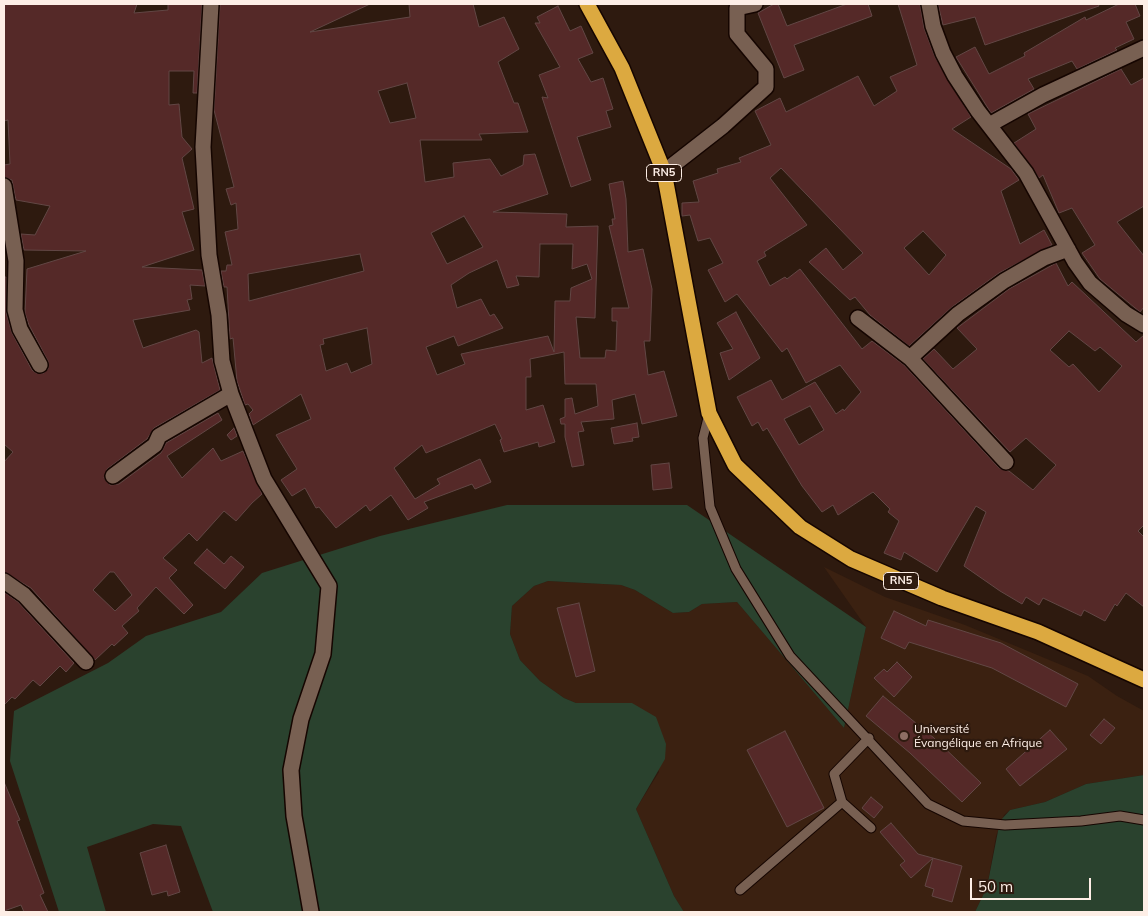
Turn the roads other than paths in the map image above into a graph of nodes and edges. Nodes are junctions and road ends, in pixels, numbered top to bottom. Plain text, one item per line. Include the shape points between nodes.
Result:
1 (211, 4) edge
2 (587, 4) edge
3 (754, 4) edge
4 (929, 4) edge
5 (736, 6) edge
6 (1144, 48) edge
7 (989, 125) junction
8 (664, 172) junction
9 (4, 186) edge
10 (5, 207) edge
11 (1068, 249) junction
12 (858, 318) dead end
13 (1144, 325) edge
14 (910, 358) junction
15 (40, 365) dead end
16 (231, 394) junction
17 (709, 413) junction
18 (1006, 462) dead end
19 (113, 476) dead end
20 (4, 581) edge
21 (86, 662) dead end
22 (1144, 680) edge
23 (869, 738) junction
24 (842, 802) junction
25 (1144, 820) edge
26 (871, 828) dead end
27 (740, 890) dead end
28 (311, 912) edge

1 - 16 street via 204,167 209,255 219,315 222,361
2 - 8 highway, RN5 via 622,68
3 - 5 street
4 - 7 street via 943,53 964,92
5 - 8 street via 737,34 766,69 766,87
6 - 7 street via 1043,95
7 - 11 street via 1026,173
8 - 17 highway, RN5
9 - 10 street
10 - 15 street via 16,261 15,310 20,329
11 - 13 street via 1090,283
11 - 14 street via 1044,258 1004,281 958,314
12 - 14 street
14 - 18 street
16 - 19 street via 159,436 155,445
16 - 28 street via 264,479 328,586 322,654 301,719 291,770 294,816
17 - 22 highway, RN5 via 735,465 800,527 844,554 942,598 1038,632
17 - 23 lane via 702,438 710,507 736,569 790,656
20 - 21 street via 24,595
23 - 24 lane via 834,774
23 - 25 lane via 928,804 963,821 1005,825 1120,816
24 - 26 lane
24 - 27 lane

